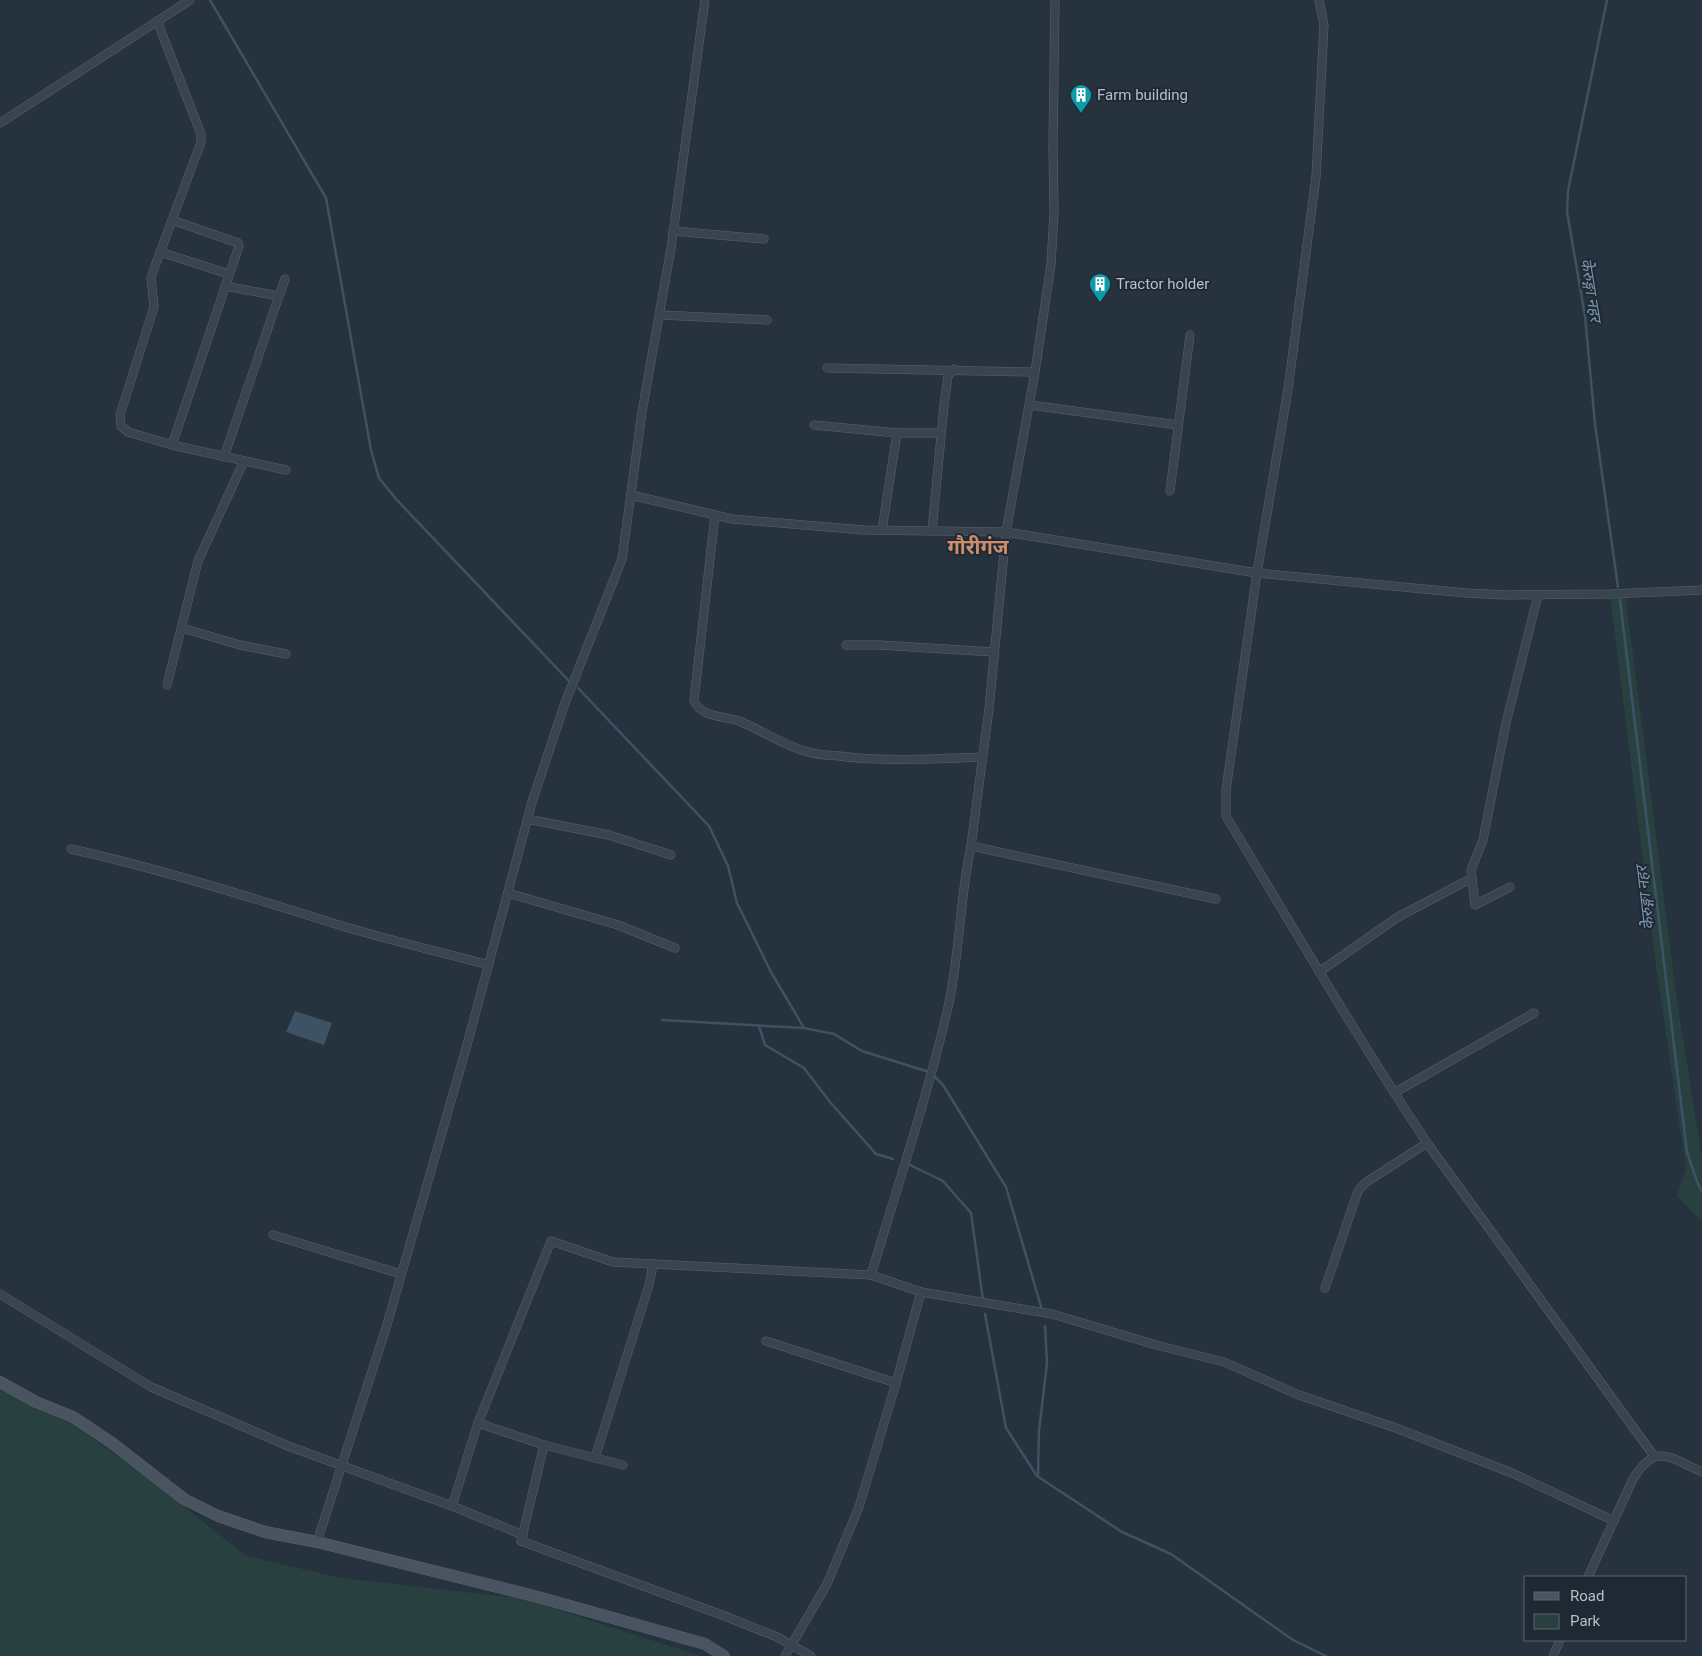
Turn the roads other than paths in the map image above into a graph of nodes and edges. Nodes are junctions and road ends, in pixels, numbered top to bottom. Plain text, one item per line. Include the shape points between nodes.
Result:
1 (190, 0) edge
2 (706, 0) edge
3 (1055, 0) edge
4 (1319, 0) edge
5 (157, 21) junction
6 (0, 123) edge
7 (172, 220) junction
8 (673, 231) junction
9 (764, 239) dead end
10 (160, 252) junction
11 (229, 274) junction
12 (285, 279) dead end
13 (225, 286) junction
14 (278, 296) junction
15 (659, 314) junction
16 (767, 320) dead end
17 (1190, 335) dead end
18 (827, 368) dead end
19 (954, 370) junction
20 (1035, 372) junction
21 (1030, 405) junction
22 (814, 425) dead end
23 (1178, 425) junction
24 (941, 433) junction
25 (897, 434) junction
26 (172, 445) junction
27 (224, 457) junction
28 (244, 461) junction
29 (286, 470) dead end
30 (1170, 491) dead end
31 (631, 495) junction
32 (715, 515) junction
33 (882, 530) junction
34 (932, 531) junction
35 (1006, 532) junction
36 (1258, 573) junction
37 (1702, 590) edge
38 (1538, 595) junction
39 (182, 628) junction
40 (846, 645) dead end
41 (994, 652) junction
42 (286, 654) dead end
43 (167, 686) dead end
44 (983, 757) junction
45 (528, 819) junction
46 (971, 846) junction
47 (71, 849) dead end
48 (671, 855) dead end
49 (1472, 878) junction
50 (1510, 887) dead end
51 (508, 893) junction
52 (1216, 899) dead end
53 (676, 948) dead end
54 (489, 964) junction
55 (1319, 972) junction
56 (1534, 1013) dead end
57 (1394, 1093) junction
58 (1427, 1143) junction
59 (273, 1235) dead end
60 (653, 1264) junction
61 (401, 1274) junction
62 (871, 1275) junction
63 (1325, 1288) dead end
64 (921, 1292) junction
65 (0, 1294) edge
66 (766, 1341) dead end
67 (0, 1382) edge
68 (896, 1383) junction
69 (478, 1423) junction
70 (544, 1445) junction
71 (1654, 1456) junction
72 (594, 1458) junction
73 (623, 1465) dead end
74 (342, 1466) junction
75 (1702, 1472) edge
76 (452, 1506) junction
77 (1614, 1521) junction
78 (523, 1535) junction
79 (317, 1542) junction
80 (1588, 1576) edge
81 (1560, 1641) edge
82 (792, 1644) junction
83 (724, 1656) edge
84 (785, 1656) edge
85 (811, 1656) edge
86 (1553, 1656) edge

1 - 5 street
2 - 8 street
3 - 20 street via 1054,213 1051,264
4 - 36 street via 1324,25 1316,177
5 - 6 street
5 - 7 street via 201,134 201,142
7 - 10 street
7 - 11 street via 238,243 239,249
8 - 9 street
8 - 15 street
10 - 11 street
10 - 26 street via 151,277 154,307 120,415 121,426 128,432
11 - 13 street
12 - 14 street
13 - 14 street
13 - 26 street
14 - 27 street
15 - 16 street
15 - 31 street
17 - 23 street
18 - 19 street
19 - 20 street
19 - 24 street via 948,376
20 - 21 street
21 - 23 street
21 - 35 street
22 - 25 street
23 - 30 street
24 - 25 street
24 - 34 street
25 - 33 street
26 - 27 street
27 - 28 street
28 - 29 street
28 - 39 street via 198,561
31 - 32 street
31 - 45 street via 622,559 565,703
32 - 33 street
32 - 44 street via 694,700 696,706 702,711 738,721 805,752 858,759
33 - 34 street
34 - 35 street
35 - 36 street
35 - 41 street
36 - 38 street via 1466,593
36 - 55 street via 1226,790 1226,816
37 - 38 street
38 - 49 street via 1506,723 1483,840 1470,870
39 - 42 street
39 - 43 street
40 - 41 street
41 - 44 street
44 - 46 street
45 - 48 street via 609,835
45 - 51 street
46 - 52 street
46 - 62 street via 947,1011
47 - 54 street via 130,862 324,921
49 - 50 street via 1475,905
49 - 55 street via 1398,917
51 - 53 street via 618,925
51 - 54 street
54 - 61 street
55 - 57 street
56 - 57 street
57 - 58 street
58 - 63 street via 1358,1191
58 - 71 street
59 - 61 street
60 - 62 street
60 - 69 street via 613,1262 551,1241
60 - 72 street via 649,1286
61 - 74 street
62 - 64 street
64 - 68 street
64 - 77 street via 1052,1314 1224,1362 1299,1395 1512,1473
65 - 74 street via 151,1387
66 - 68 street
67 - 79 main road via 73,1417 184,1499 218,1516 265,1532
68 - 82 street via 844,1546 827,1584
69 - 70 street
69 - 76 street
70 - 72 street
70 - 78 street
71 - 75 street via 1668,1456
71 - 77 street via 1640,1468
72 - 73 street
74 - 76 street
74 - 79 street
76 - 78 street
77 - 80 street
78 - 82 street via 521,1541 722,1614
79 - 83 main road via 538,1597 696,1641
81 - 86 street
82 - 84 street
82 - 85 street

